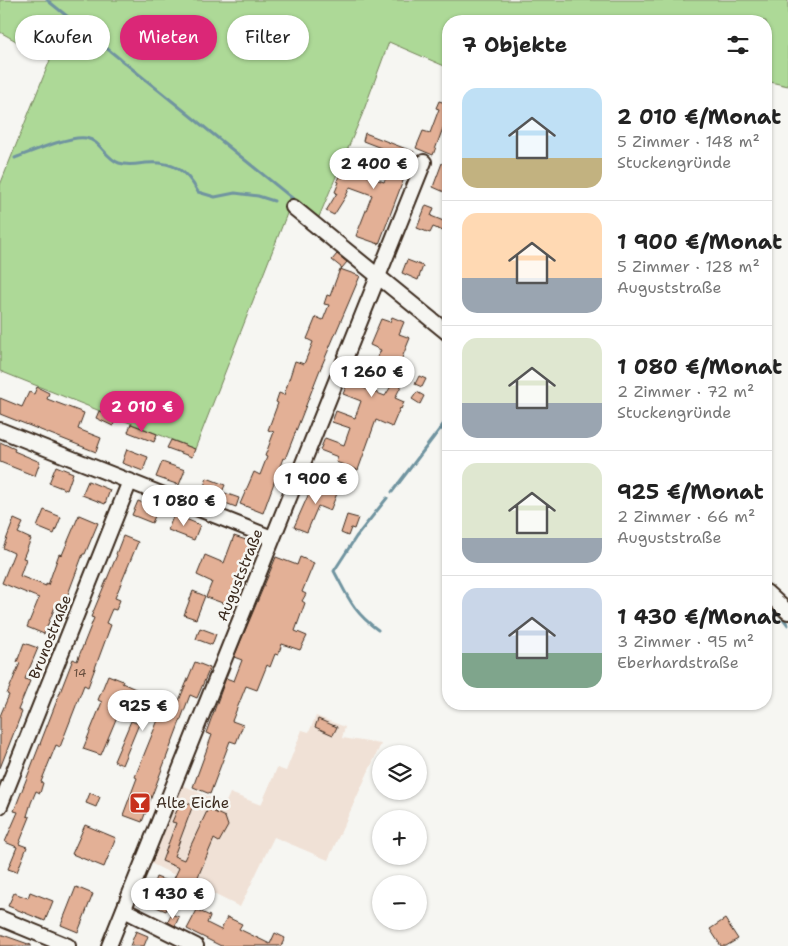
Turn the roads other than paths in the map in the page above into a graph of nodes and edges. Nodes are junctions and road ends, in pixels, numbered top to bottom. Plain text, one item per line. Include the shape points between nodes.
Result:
1 (424, 162) dead end
2 (293, 207) dead end
3 (378, 276) junction
4 (442, 328) edge
5 (0, 430) edge
6 (130, 481) junction
7 (272, 538) junction
8 (772, 597) edge
9 (788, 612) edge
10 (0, 806) edge
11 (124, 910) junction
12 (0, 918) edge
13 (68, 946) edge
14 (109, 946) edge
15 (196, 946) edge

1 - 3 street, Auguststraße
2 - 3 street
3 - 4 street
3 - 7 street, Auguststraße
5 - 6 street
6 - 7 street
6 - 10 street, Brunostraße
7 - 11 street, Auguststraße
8 - 9 street
11 - 14 street, Auguststraße
11 - 15 street
12 - 13 street

